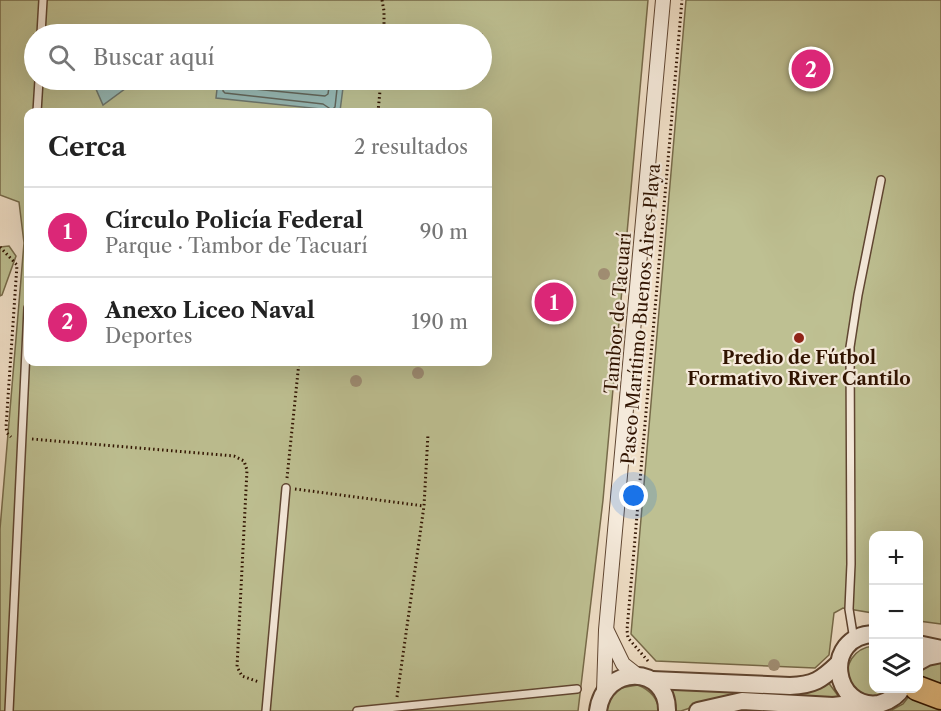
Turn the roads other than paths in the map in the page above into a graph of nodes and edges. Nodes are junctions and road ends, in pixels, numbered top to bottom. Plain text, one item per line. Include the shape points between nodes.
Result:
1 (44, 0) edge
2 (663, 0) edge
3 (42, 24) edge
4 (38, 90) edge
5 (37, 108) edge
6 (881, 180) dead end
7 (25, 366) edge
8 (286, 488) road end
9 (606, 630) junction
10 (869, 635) edge
11 (854, 640) junction
12 (923, 646) edge
13 (941, 651) edge
14 (923, 659) edge
15 (838, 664) junction
16 (649, 673) junction
17 (577, 688) dead end
18 (923, 690) edge
19 (604, 691) junction
20 (897, 693) edge
21 (941, 697) edge
22 (860, 703) junction
23 (9, 711) edge
24 (266, 711) edge
25 (357, 711) edge
26 (598, 711) edge
27 (667, 711) edge
28 (698, 711) edge

1 - 3 lane
2 - 9 street, Tambor de Tacuarí
4 - 5 lane
6 - 11 lane via 850,347 849,609
7 - 23 lane
8 - 24 lane
9 - 16 street via 623,664
9 - 19 street, Tambor de Tacuarí
10 - 11 street
11 - 15 street
12 - 13 street
13 - 14 street
15 - 16 street via 808,685 790,686
15 - 22 street via 839,680 847,694
16 - 19 street via 619,679
16 - 27 street via 665,695
17 - 25 lane
18 - 21 highway
19 - 26 street
20 - 22 street via 889,701
22 - 28 street via 833,706 742,701

